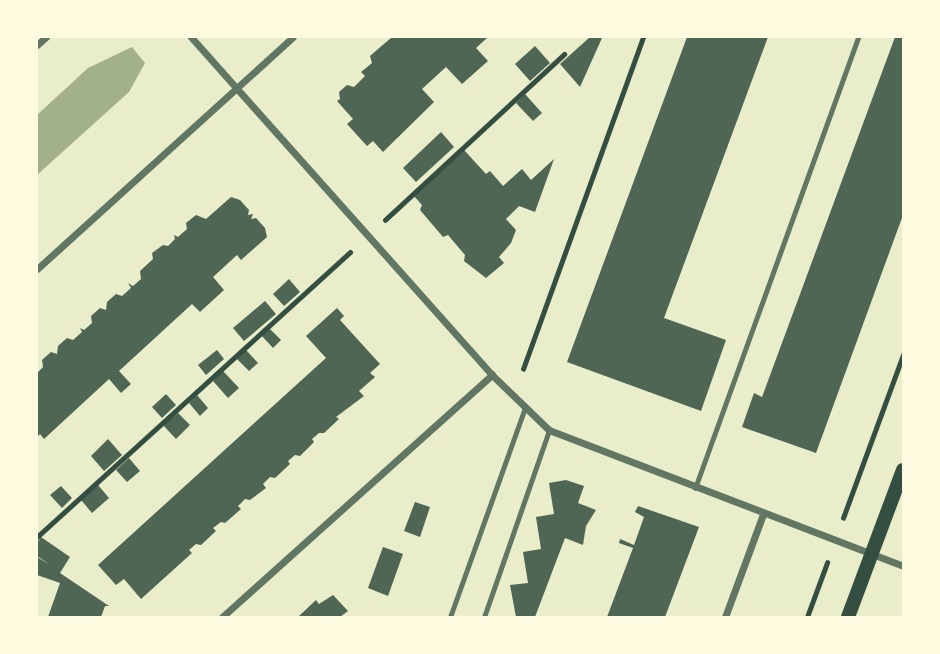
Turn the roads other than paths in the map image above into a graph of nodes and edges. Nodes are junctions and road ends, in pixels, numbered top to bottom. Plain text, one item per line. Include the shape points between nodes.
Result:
1 (46, 37) edge
2 (191, 37) edge
3 (293, 37) edge
4 (858, 37) edge
5 (37, 45) edge
6 (237, 87) junction
7 (37, 269) edge
8 (492, 374) junction
9 (525, 408) junction
10 (550, 430) junction
11 (903, 470) edge
12 (695, 488) junction
13 (763, 514) junction
14 (872, 553) junction
15 (903, 566) edge
16 (222, 617) edge
17 (450, 617) edge
18 (484, 617) edge
19 (725, 617) edge
20 (848, 617) edge

1 - 5 street
2 - 6 street
3 - 6 street
4 - 12 lane
6 - 7 street
6 - 8 street
8 - 9 street
8 - 16 street
9 - 10 street
9 - 17 lane
10 - 12 street
10 - 18 lane
11 - 14 main road
12 - 13 street
13 - 14 street
13 - 19 street
14 - 15 street
14 - 20 main road

